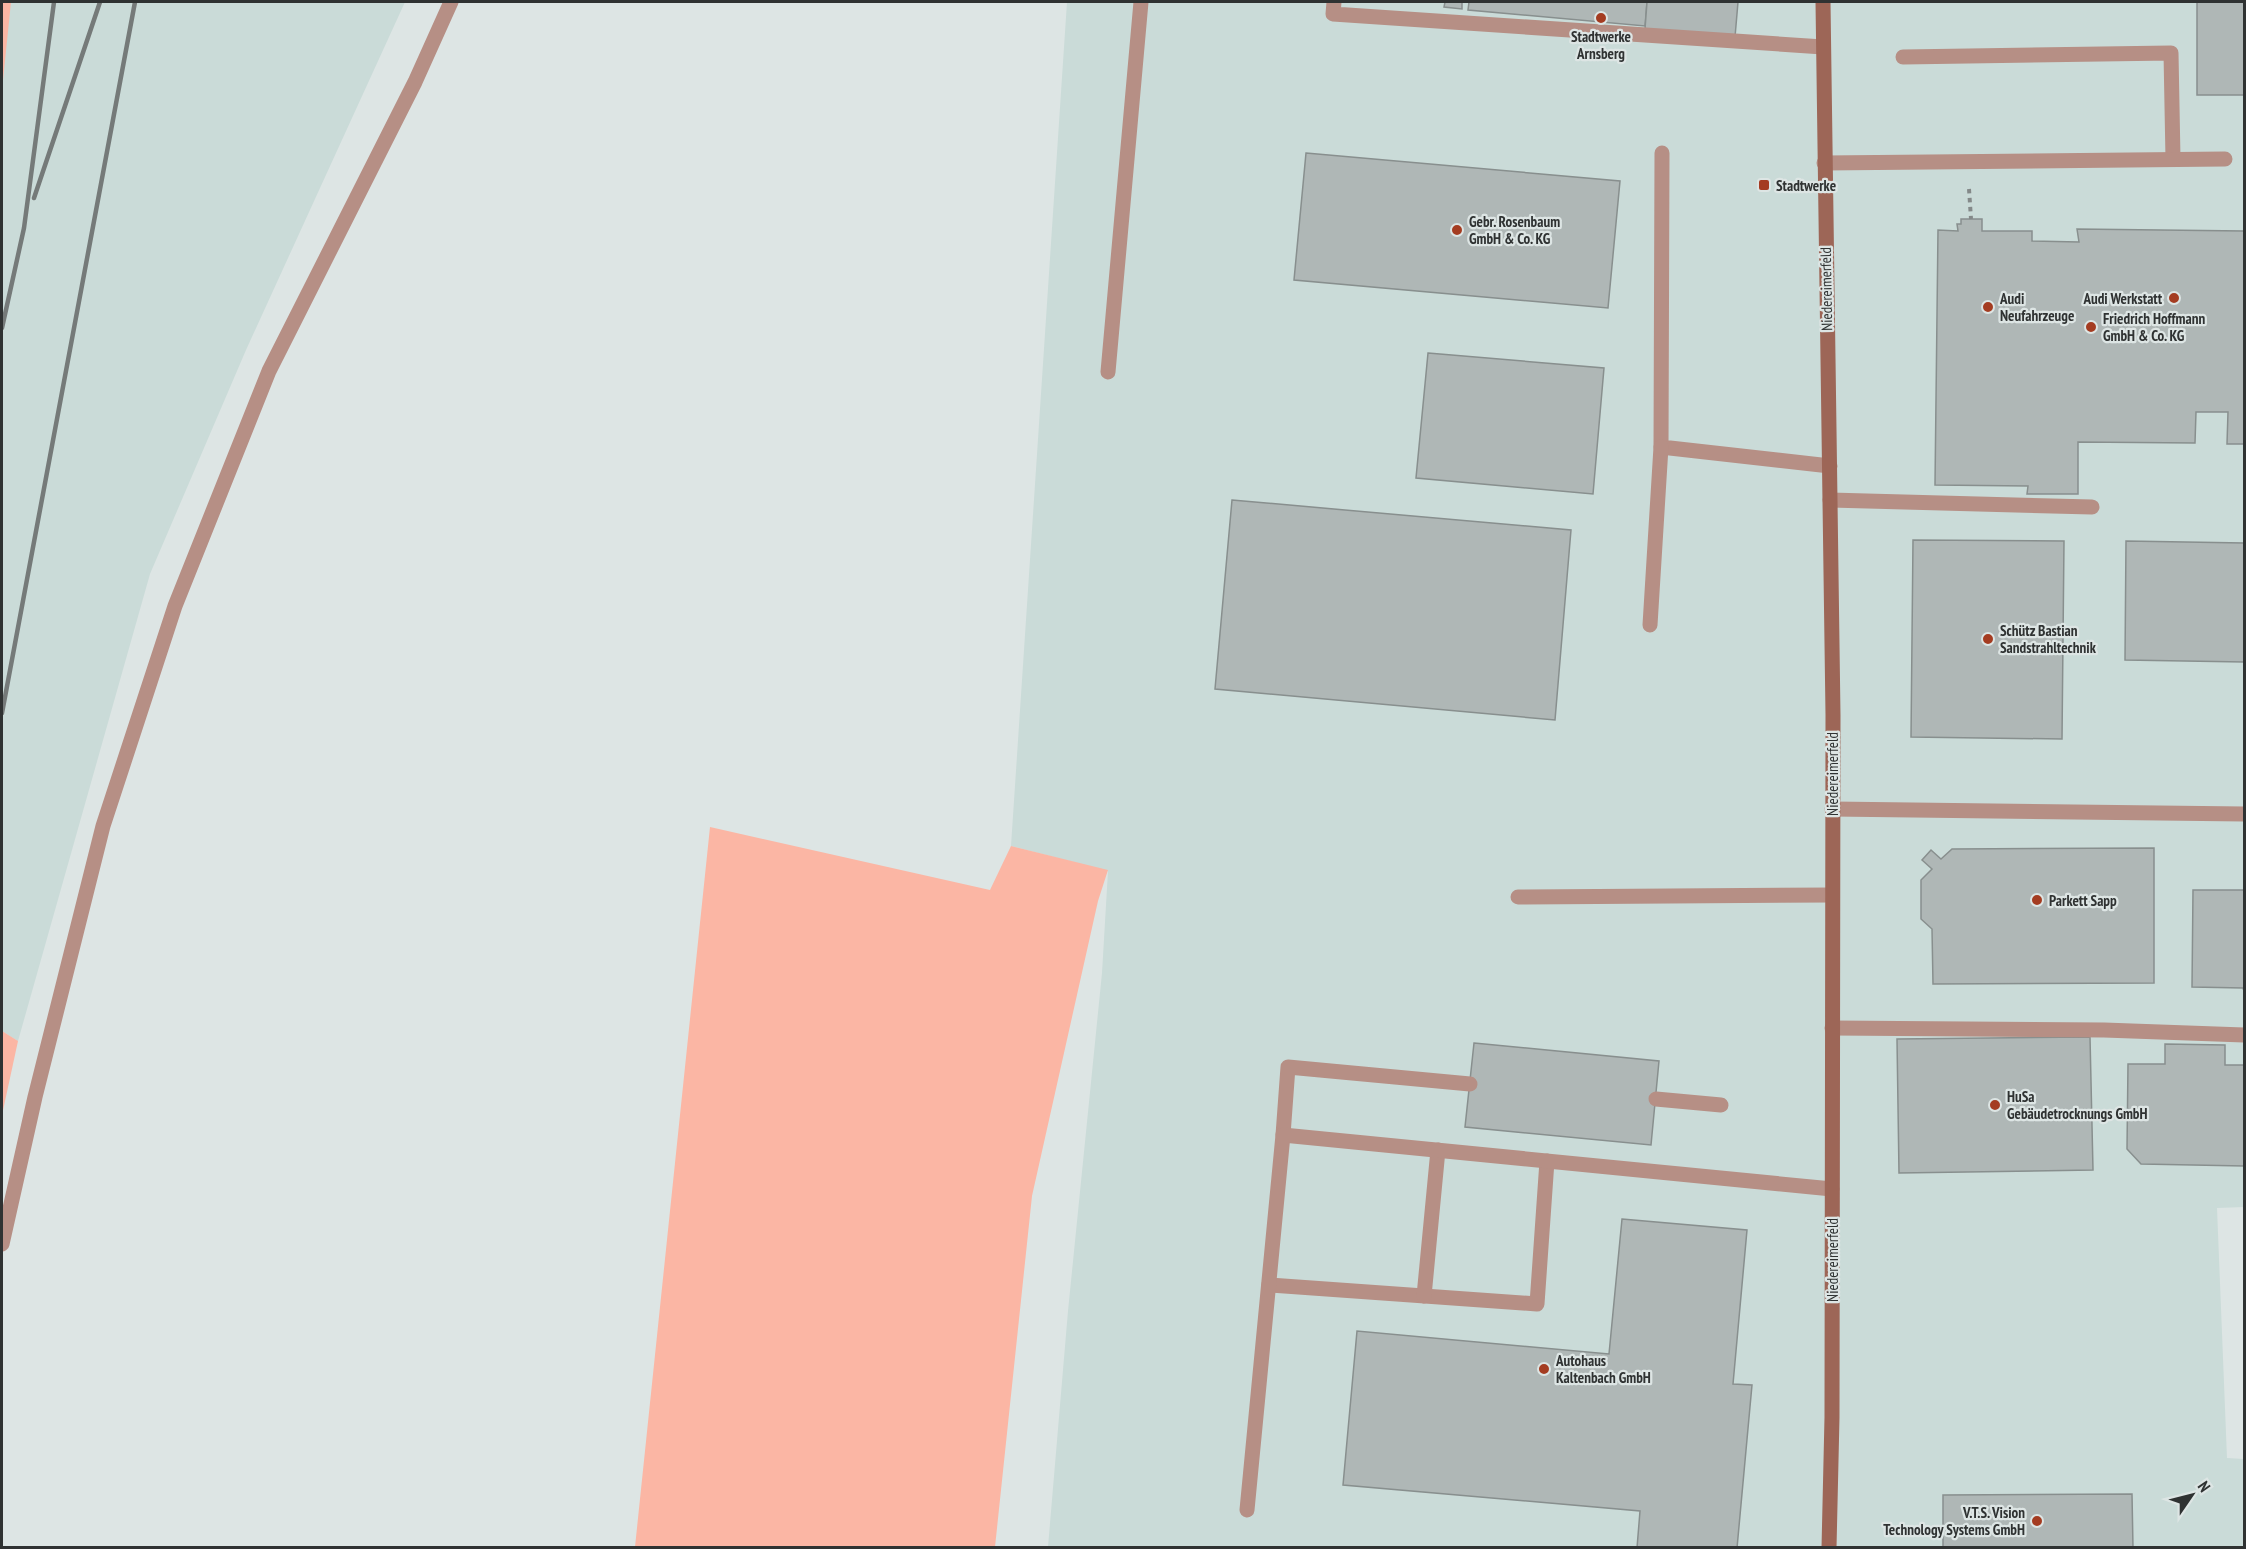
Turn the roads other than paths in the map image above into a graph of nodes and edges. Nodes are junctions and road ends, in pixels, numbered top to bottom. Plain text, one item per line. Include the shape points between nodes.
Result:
1 (451, 2) edge
2 (1141, 2) edge
3 (1334, 2) edge
4 (1823, 2) edge
5 (1823, 47) junction
6 (1904, 57) dead end
7 (1662, 153) dead end
8 (2173, 159) junction
9 (2225, 159) dead end
10 (1824, 163) junction
11 (1108, 372) dead end
12 (1661, 447) junction
13 (1830, 466) junction
14 (1830, 500) junction
15 (2092, 507) dead end
16 (1650, 625) dead end
17 (1832, 809) junction
18 (2244, 814) edge
19 (1832, 895) junction
20 (1518, 897) dead end
21 (1832, 1028) junction
22 (2244, 1035) edge
23 (1470, 1084) dead end
24 (1656, 1099) dead end
25 (1721, 1105) dead end
26 (1282, 1135) junction
27 (1438, 1150) junction
28 (1547, 1161) junction
29 (1832, 1189) junction
30 (2, 1244) edge
31 (1269, 1285) junction
32 (1424, 1296) junction
33 (1247, 1510) dead end
34 (1829, 1548) edge

1 - 30 street via 415,82 269,371 175,606 103,826
2 - 11 street
3 - 5 street via 1333,14
4 - 5 street, Niedereimerfeld
5 - 10 street, Niedereimerfeld
6 - 8 street via 2171,53
7 - 12 street
8 - 9 street
8 - 10 street
10 - 13 street, Niedereimerfeld
12 - 13 street
12 - 16 street
13 - 14 street, Niedereimerfeld
14 - 15 street
14 - 17 street, Niedereimerfeld
17 - 18 street
17 - 19 street, Niedereimerfeld
19 - 20 street
19 - 21 street, Niedereimerfeld
21 - 22 street
21 - 29 street, Niedereimerfeld
23 - 26 street via 1288,1067
24 - 25 street
26 - 27 street
26 - 31 street
27 - 28 street
27 - 32 street
28 - 29 street
28 - 32 street via 1537,1304
29 - 34 street, Niedereimerfeld
31 - 32 street
31 - 33 street

